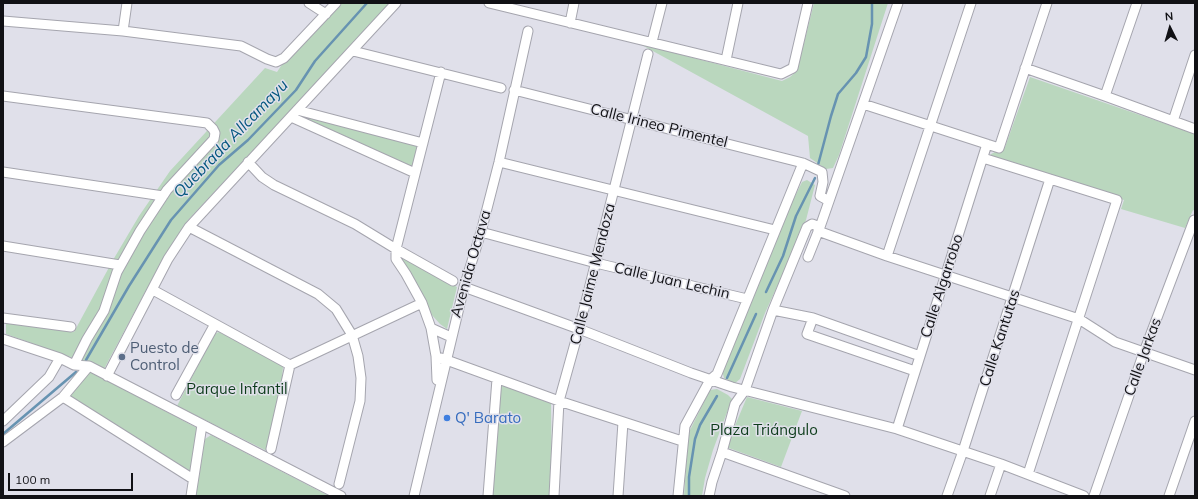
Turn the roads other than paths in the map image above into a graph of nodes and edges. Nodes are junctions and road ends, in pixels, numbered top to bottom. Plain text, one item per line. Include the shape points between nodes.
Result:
1 (127, 3) edge
2 (309, 3) edge
3 (336, 3) edge
4 (396, 3) edge
5 (574, 3) edge
6 (662, 3) edge
7 (738, 3) edge
8 (808, 3) edge
9 (898, 3) edge
10 (971, 3) edge
11 (1047, 3) edge
12 (1137, 3) edge
13 (493, 4) edge
14 (326, 14) junction
15 (3, 21) edge
16 (570, 23) junction
17 (123, 31) junction
18 (528, 31) dead end
19 (652, 42) junction
20 (353, 51) junction
21 (648, 54) dead end
22 (1195, 55) edge
23 (726, 60) junction
24 (1025, 68) junction
25 (441, 72) junction
26 (501, 88) dead end
27 (514, 90) junction
28 (3, 96) edge
29 (1105, 96) junction
30 (863, 104) junction
31 (297, 110) junction
32 (291, 117) junction
33 (632, 119) junction
34 (1173, 121) junction
35 (929, 126) junction
36 (1195, 129) edge
37 (423, 143) junction
38 (987, 144) junction
39 (983, 158) junction
40 (248, 162) junction
41 (498, 162) junction
42 (803, 163) junction
43 (3, 172) edge
44 (415, 173) junction
45 (1050, 179) junction
46 (614, 191) junction
47 (163, 196) junction
48 (829, 201) junction
49 (1194, 220) edge
50 (189, 227) junction
51 (819, 229) junction
52 (775, 230) junction
53 (481, 232) junction
54 (3, 246) edge
55 (396, 249) junction
56 (887, 256) junction
57 (808, 257) dead end
58 (596, 263) junction
59 (120, 265) junction
60 (945, 275) junction
61 (453, 281) dead end
62 (464, 287) junction
63 (153, 290) junction
64 (1012, 298) junction
65 (747, 299) junction
66 (422, 303) junction
67 (773, 310) junction
68 (3, 318) edge
69 (813, 318) junction
70 (1079, 319) junction
71 (215, 324) junction
72 (71, 327) dead end
73 (431, 328) junction
74 (579, 329) junction
75 (352, 335) junction
76 (451, 337) junction
77 (3, 339) edge
78 (1144, 352) junction
79 (436, 356) junction
80 (920, 356) junction
81 (60, 358) junction
82 (445, 359) junction
83 (74, 364) junction
84 (290, 365) junction
85 (89, 366) junction
86 (1195, 370) edge
87 (915, 371) junction
88 (107, 376) junction
89 (497, 379) junction
90 (710, 380) junction
91 (744, 390) junction
92 (176, 395) dead end
93 (437, 396) junction
94 (63, 397) junction
95 (559, 401) junction
96 (3, 420) edge
97 (1195, 421) edge
98 (623, 422) junction
99 (202, 425) junction
100 (897, 429) junction
101 (682, 441) junction
102 (3, 442) edge
103 (271, 449) dead end
104 (963, 451) junction
105 (722, 452) junction
106 (1001, 464) junction
107 (1028, 474) junction
108 (193, 479) junction
109 (339, 484) dead end
110 (825, 493) edge
111 (191, 496) edge
112 (341, 496) edge
113 (414, 496) edge
114 (488, 496) edge
115 (554, 496) edge
116 (618, 496) edge
117 (678, 496) edge
118 (709, 496) edge
119 (845, 496) edge
120 (947, 496) edge
121 (990, 496) edge
122 (1084, 496) edge
123 (1094, 496) edge
124 (1169, 496) edge

1 - 17 street
2 - 14 street
3 - 14 street
4 - 20 street
5 - 16 street
6 - 19 street
7 - 23 street
8 - 23 street via 793,68 781,74
9 - 30 street
10 - 35 street
11 - 24 street
12 - 29 street
13 - 16 street
14 - 17 street via 284,58 276,62 241,46
15 - 17 street
16 - 19 street
18 - 27 street, Avenida Octava
19 - 23 street
20 - 25 street
20 - 31 street
21 - 33 street, Calle Jaime Mendoza
22 - 34 street
24 - 29 street
24 - 38 street via 999,148
25 - 26 street
25 - 37 street
27 - 33 street, Calle Irineo Pimentel
27 - 41 street, Avenida Octava
28 - 47 street via 207,123 215,133 214,139
29 - 34 street
30 - 35 street
30 - 48 street
31 - 32 street
31 - 37 street
32 - 40 street
32 - 44 street
33 - 42 street, Calle Irineo Pimentel
33 - 46 street, Calle Jaime Mendoza
34 - 36 street
35 - 38 street
35 - 56 street
37 - 44 street
38 - 39 street, Calle Algarrobo
39 - 45 street
39 - 60 street, Calle Algarrobo
40 - 50 street
40 - 55 street via 274,185 355,224
41 - 46 street
41 - 53 street, Avenida Octava
42 - 48 street, Calle Irineo Pimentel via 822,172 820,196
42 - 52 street
43 - 47 street
44 - 55 street
45 - 64 street, Calle Kantutas
45 - 70 street via 1117,200
46 - 52 street
46 - 58 street, Calle Jaime Mendoza
47 - 59 street
48 - 51 street
49 - 78 street, Calle Jarkas
50 - 63 street via 168,259
50 - 75 street via 318,294 336,309
51 - 56 street
51 - 57 street
51 - 67 street via 812,224 807,226
52 - 65 street
53 - 58 street, Calle Juan Lechin
53 - 62 street, Avenida Octava
54 - 59 street
55 - 61 street
55 - 66 street via 396,259
56 - 60 street
58 - 65 street, Calle Juan Lechin
58 - 74 street, Calle Jaime Mendoza
59 - 83 street via 104,311
60 - 64 street
60 - 80 street, Calle Algarrobo
62 - 74 street
62 - 76 street, Avenida Octava
63 - 71 street
63 - 88 street
64 - 70 street
64 - 104 street, Calle Kantutas
65 - 90 street via 717,374
66 - 73 street
66 - 75 street
67 - 69 street
67 - 91 street
68 - 72 street
69 - 80 street
69 - 87 street via 807,334
70 - 78 street via 1115,342
70 - 107 street
71 - 84 street
71 - 92 street
73 - 76 street
73 - 79 street
74 - 90 street
74 - 95 street, Calle Jaime Mendoza
75 - 84 street
75 - 109 street via 361,378 360,401
76 - 82 street, Avenida Octava
77 - 81 street
78 - 86 street
78 - 123 street, Calle Jarkas
79 - 82 street
79 - 93 street
80 - 87 street, Calle Algarrobo
81 - 83 street
81 - 96 street via 49,377
82 - 89 street
82 - 93 street, Avenida Octava
83 - 85 street
84 - 103 street
85 - 88 street
85 - 94 street
87 - 100 street, Calle Algarrobo
88 - 99 street
89 - 95 street
89 - 114 street
90 - 91 street
90 - 101 street via 685,426
91 - 100 street
91 - 105 street via 735,404
93 - 113 street, Avenida Octava
94 - 102 street
94 - 108 street
95 - 98 street
95 - 115 street, Calle Jaime Mendoza
97 - 124 street
98 - 101 street
98 - 116 street
99 - 108 street
99 - 112 street
100 - 104 street
101 - 117 street
104 - 106 street
104 - 120 street, Calle Kantutas
105 - 110 street
105 - 118 street
106 - 107 street
106 - 121 street
107 - 122 street
108 - 111 street
110 - 119 street

